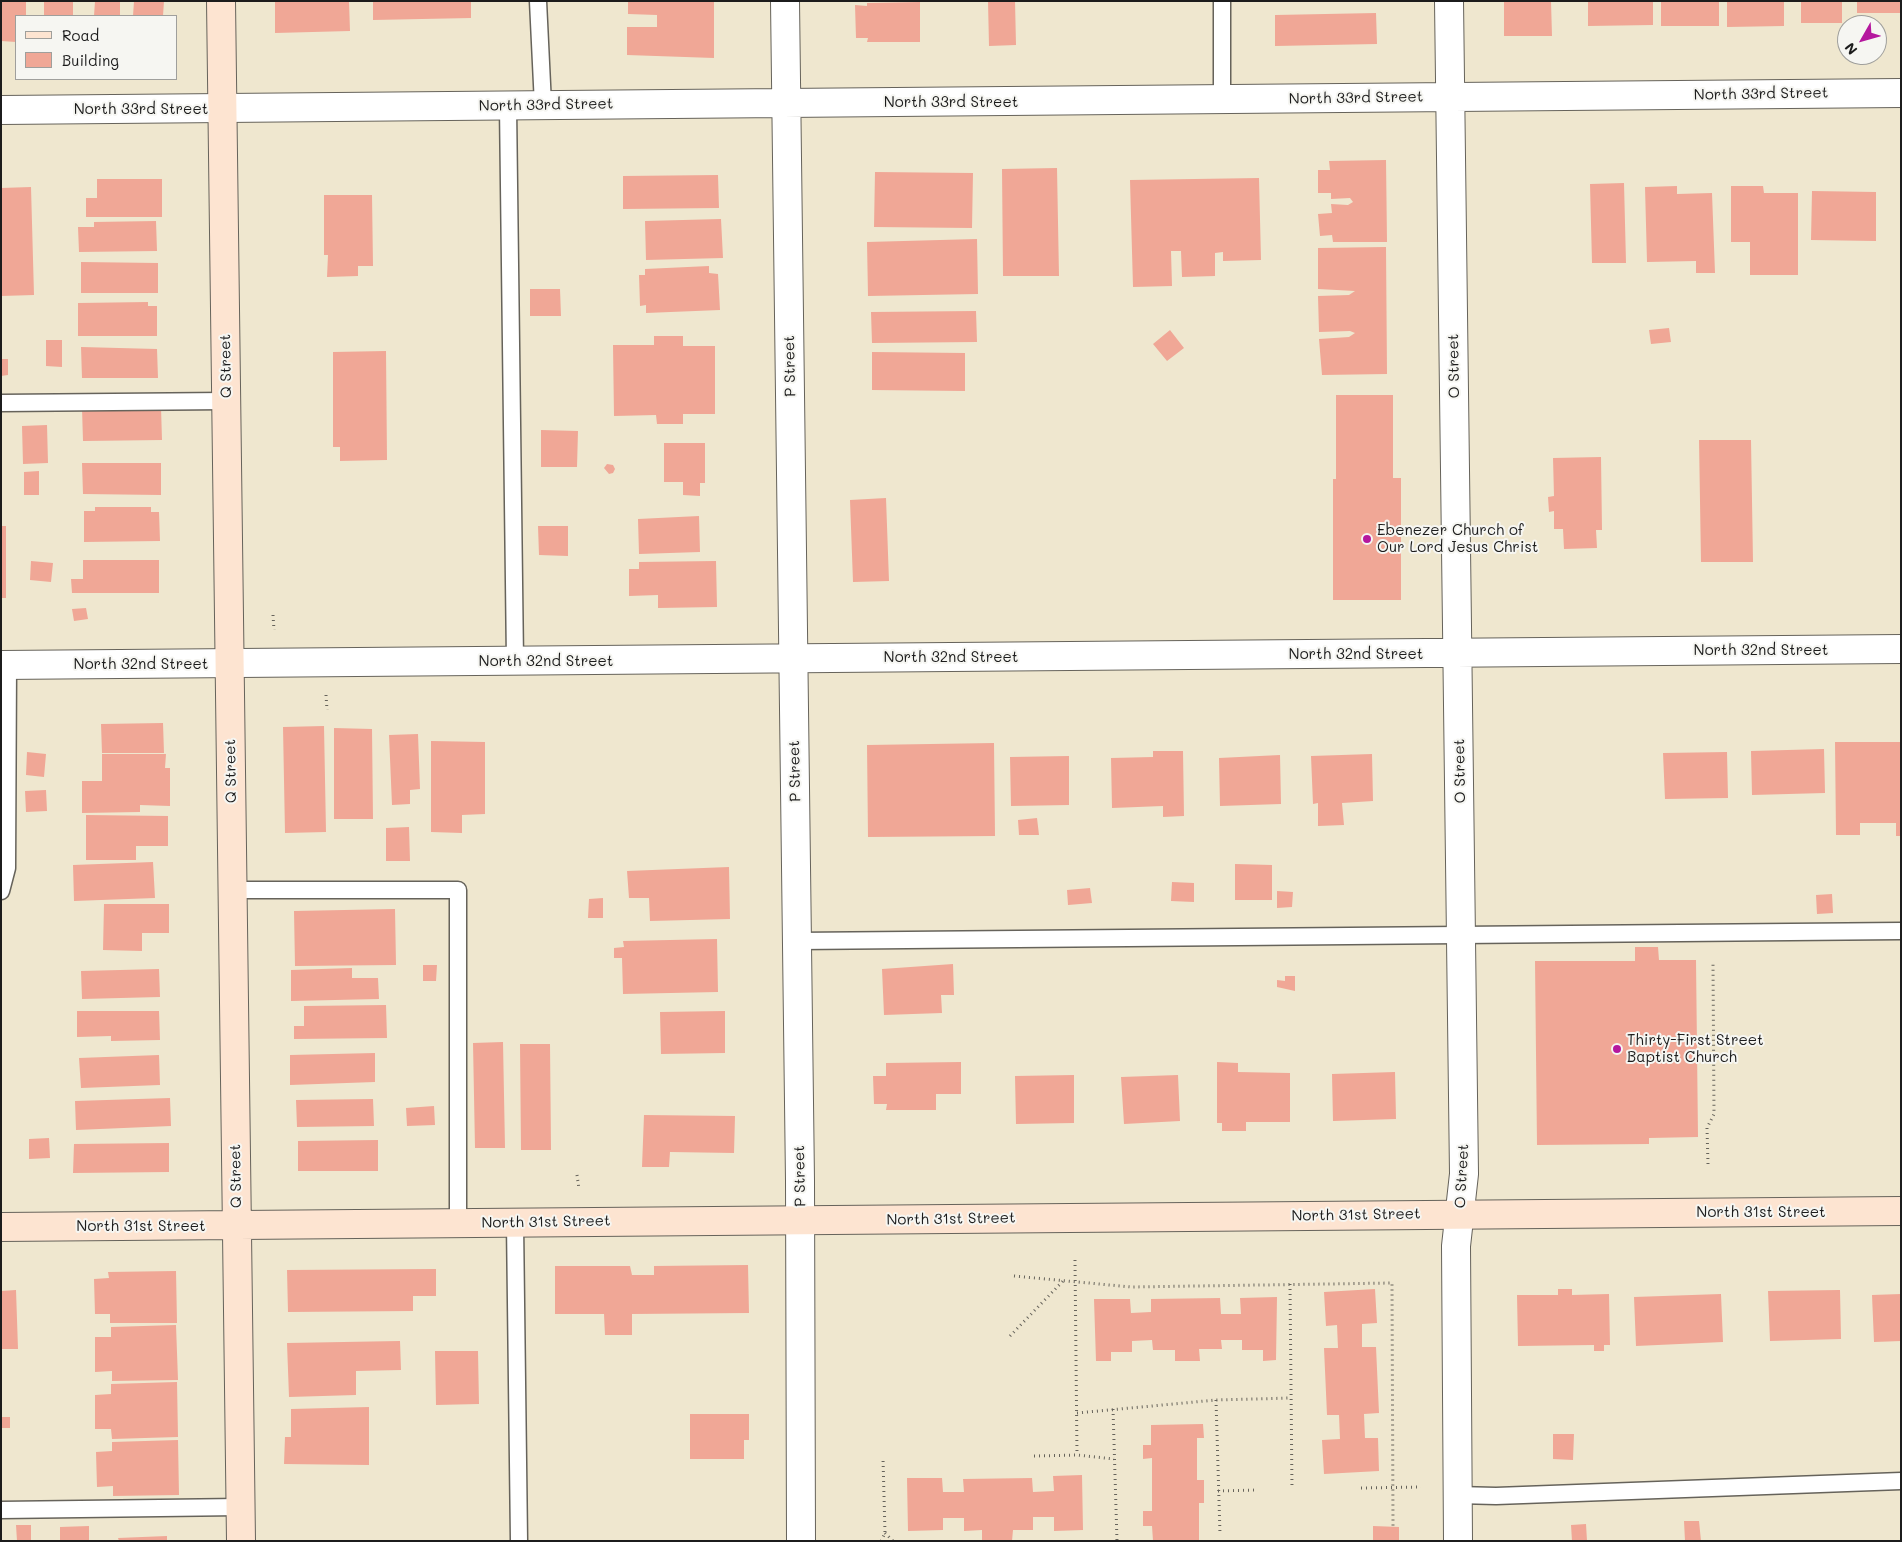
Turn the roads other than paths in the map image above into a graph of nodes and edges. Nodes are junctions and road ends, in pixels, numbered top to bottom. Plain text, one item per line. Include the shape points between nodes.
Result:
1 (221, 1) edge
2 (538, 1) edge
3 (785, 1) edge
4 (1222, 1) edge
5 (1449, 1) edge
6 (1901, 93) edge
7 (1450, 98) junction
8 (1222, 100) junction
9 (786, 103) junction
10 (543, 105) junction
11 (508, 106) junction
12 (222, 108) junction
13 (1, 110) edge
14 (226, 401) junction
15 (1, 403) edge
16 (1901, 649) edge
17 (1458, 653) junction
18 (794, 658) junction
19 (515, 661) junction
20 (229, 664) junction
21 (4, 665) edge
22 (232, 890) junction
23 (1, 891) edge
24 (1901, 931) edge
25 (1462, 934) junction
26 (797, 941) junction
27 (1901, 1211) edge
28 (1460, 1215) junction
29 (801, 1221) junction
30 (458, 1223) junction
31 (515, 1223) junction
32 (237, 1225) junction
33 (1, 1227) edge
34 (1901, 1481) edge
35 (1457, 1495) junction
36 (240, 1507) junction
37 (1, 1510) edge
38 (241, 1541) edge
39 (519, 1541) edge
40 (801, 1541) edge
41 (1458, 1541) edge

1 - 12 street, Q Street
2 - 10 lane
3 - 9 street, P Street
4 - 8 lane
5 - 7 street, O Street
6 - 7 street, North 33rd Street
7 - 8 street, North 33rd Street
7 - 17 street, O Street
8 - 9 street, North 33rd Street
9 - 10 street, North 33rd Street
9 - 18 street, P Street
10 - 11 street, North 33rd Street
11 - 12 street, North 33rd Street
11 - 19 lane
12 - 13 street, North 33rd Street
12 - 14 street, Q Street
14 - 15 lane
14 - 20 street, Q Street
16 - 17 street, North 32nd Street
17 - 18 street, North 32nd Street
17 - 25 street, O Street
18 - 19 street, North 32nd Street
18 - 26 street, P Street
19 - 20 street, North 32nd Street
20 - 21 street, North 32nd Street
20 - 22 street, Q Street
21 - 23 lane via 6,868
22 - 30 lane via 458,890
22 - 32 street, Q Street
24 - 25 lane
25 - 26 lane
25 - 28 street, O Street via 1464,1174
26 - 29 street, P Street
27 - 28 street, North 31st Street
28 - 29 street, North 31st Street
28 - 35 street, O Street via 1456,1246
29 - 31 street, North 31st Street
29 - 40 street, P Street
30 - 31 street, North 31st Street
30 - 32 street, North 31st Street
31 - 39 lane
32 - 33 street, North 31st Street
32 - 36 street, Q Street
34 - 35 lane
35 - 41 street, O Street
36 - 37 lane
36 - 38 street, Q Street

